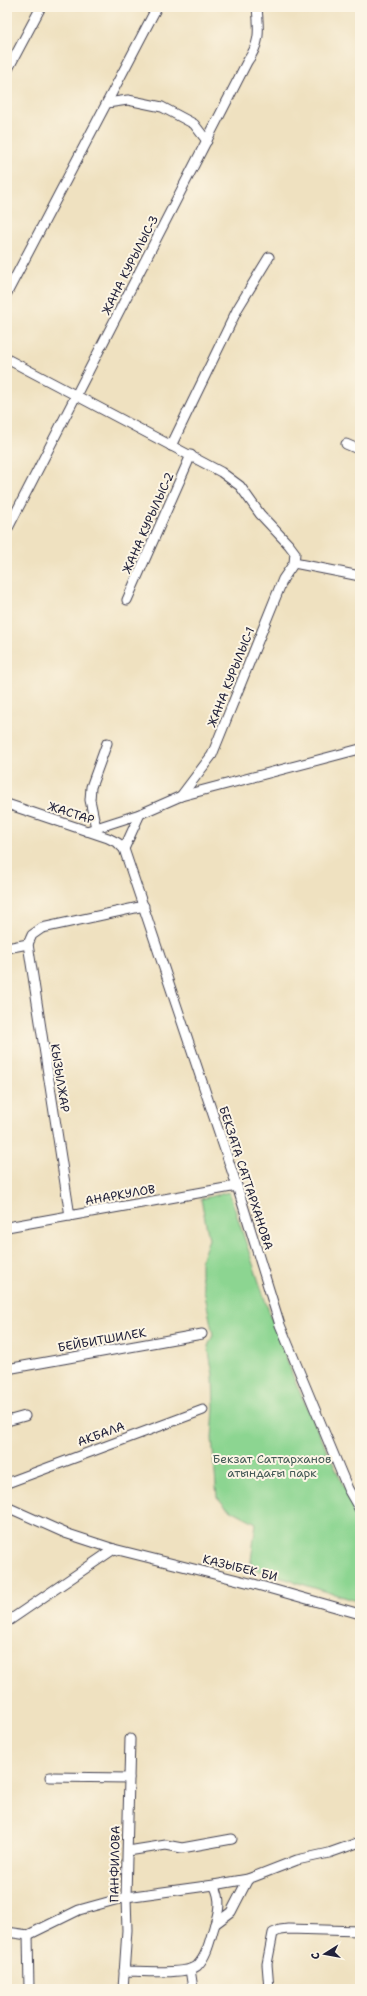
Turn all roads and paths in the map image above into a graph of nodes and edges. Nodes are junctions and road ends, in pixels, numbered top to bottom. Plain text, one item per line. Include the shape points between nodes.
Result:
1 (41, 7) edge
2 (158, 7) edge
3 (257, 7) edge
4 (7, 71) edge
5 (107, 104) junction
6 (207, 142) junction
7 (269, 257) dead end
8 (7, 293) edge
9 (7, 359) edge
10 (75, 396) junction
11 (346, 444) dead end
12 (171, 446) junction
13 (360, 450) edge
14 (191, 456) junction
15 (7, 530) edge
16 (294, 563) junction
17 (360, 576) edge
18 (127, 600) dead end
19 (107, 743) dead end
20 (360, 749) edge
21 (181, 796) junction
22 (7, 804) edge
23 (140, 814) junction
24 (91, 830) junction
25 (124, 849) junction
26 (144, 906) junction
27 (28, 944) junction
28 (7, 948) edge
29 (237, 1186) junction
30 (70, 1216) junction
31 (7, 1227) edge
32 (202, 1334) dead end
33 (7, 1369) edge
34 (203, 1410) dead end
35 (25, 1416) dead end
36 (7, 1421) edge
37 (7, 1483) edge
38 (7, 1507) edge
39 (360, 1510) edge
40 (114, 1549) junction
41 (360, 1614) edge
42 (7, 1622) edge
43 (130, 1739) dead end
44 (50, 1777) dead end
45 (129, 1778) junction
46 (232, 1839) dead end
47 (360, 1842) edge
48 (128, 1851) junction
49 (248, 1879) junction
50 (214, 1885) junction
51 (126, 1896) junction
52 (215, 1924) junction
53 (360, 1931) edge
54 (8, 1933) edge
55 (28, 1935) junction
56 (190, 1969) junction
57 (124, 1971) junction
58 (29, 1989) edge
59 (123, 1989) edge
60 (193, 1989) edge
61 (269, 1989) edge

1 - 4 street
2 - 5 street
3 - 6 street, ЖАНА КУРЫЛЫС-3 via 259,32 255,50
5 - 6 street via 128,100 162,107 194,124
5 - 8 street
6 - 10 street, ЖАНА КУРЫЛЫС-3
7 - 12 street via 238,308
9 - 10 street
10 - 12 street
10 - 15 street, ЖАНА КУРЫЛЫС-3
11 - 13 street
12 - 14 street
14 - 16 street via 240,486 260,514 295,553
14 - 18 street, ЖАНА КУРЫЛЫС-2
16 - 17 street
16 - 21 street, ЖАНА КУРЫЛЫС-1 via 283,578 212,755
19 - 24 street via 91,787
20 - 21 street
21 - 23 street
22 - 24 street, ЖАСТАР
23 - 24 street
23 - 25 street
24 - 25 street, ЖАСТАР via 118,843
25 - 26 street, БЕКЗАТА САТТАРХАНОВА
26 - 27 street via 42,928 32,935
26 - 29 street, БЕКЗАТА САТТАРХАНОВА
27 - 28 street
27 - 30 street, КЫЗЫЛЖАР
29 - 30 street, АНАРКУЛОВ
29 - 39 street, БЕКЗАТА САТТАРХАНОВА via 280,1325 348,1489
30 - 31 street, АНАРКУЛОВ
32 - 33 street, БЕЙБИТШИЛЕК
34 - 37 street, АКБАЛА
35 - 36 street
38 - 40 street, КАЗЫБЕК БИ via 65,1533
40 - 41 street, КАЗЫБЕК БИ
40 - 42 street
43 - 45 street, ПАНФИЛОВА
44 - 45 street
45 - 48 street, ПАНФИЛОВА
46 - 48 street via 182,1848 166,1845
47 - 49 street via 329,1853 297,1860
48 - 51 street, ПАНФИЛОВА
49 - 50 street
49 - 52 street via 231,1912
50 - 51 street
50 - 52 street via 220,1899
51 - 55 street via 79,1910
51 - 57 street, ПАНФИЛОВА
52 - 56 street via 207,1951 202,1960
53 - 61 street via 288,1929 273,1933 267,1964
54 - 55 street
55 - 58 street
56 - 57 street
56 - 60 street
57 - 59 street, ПАНФИЛОВА

